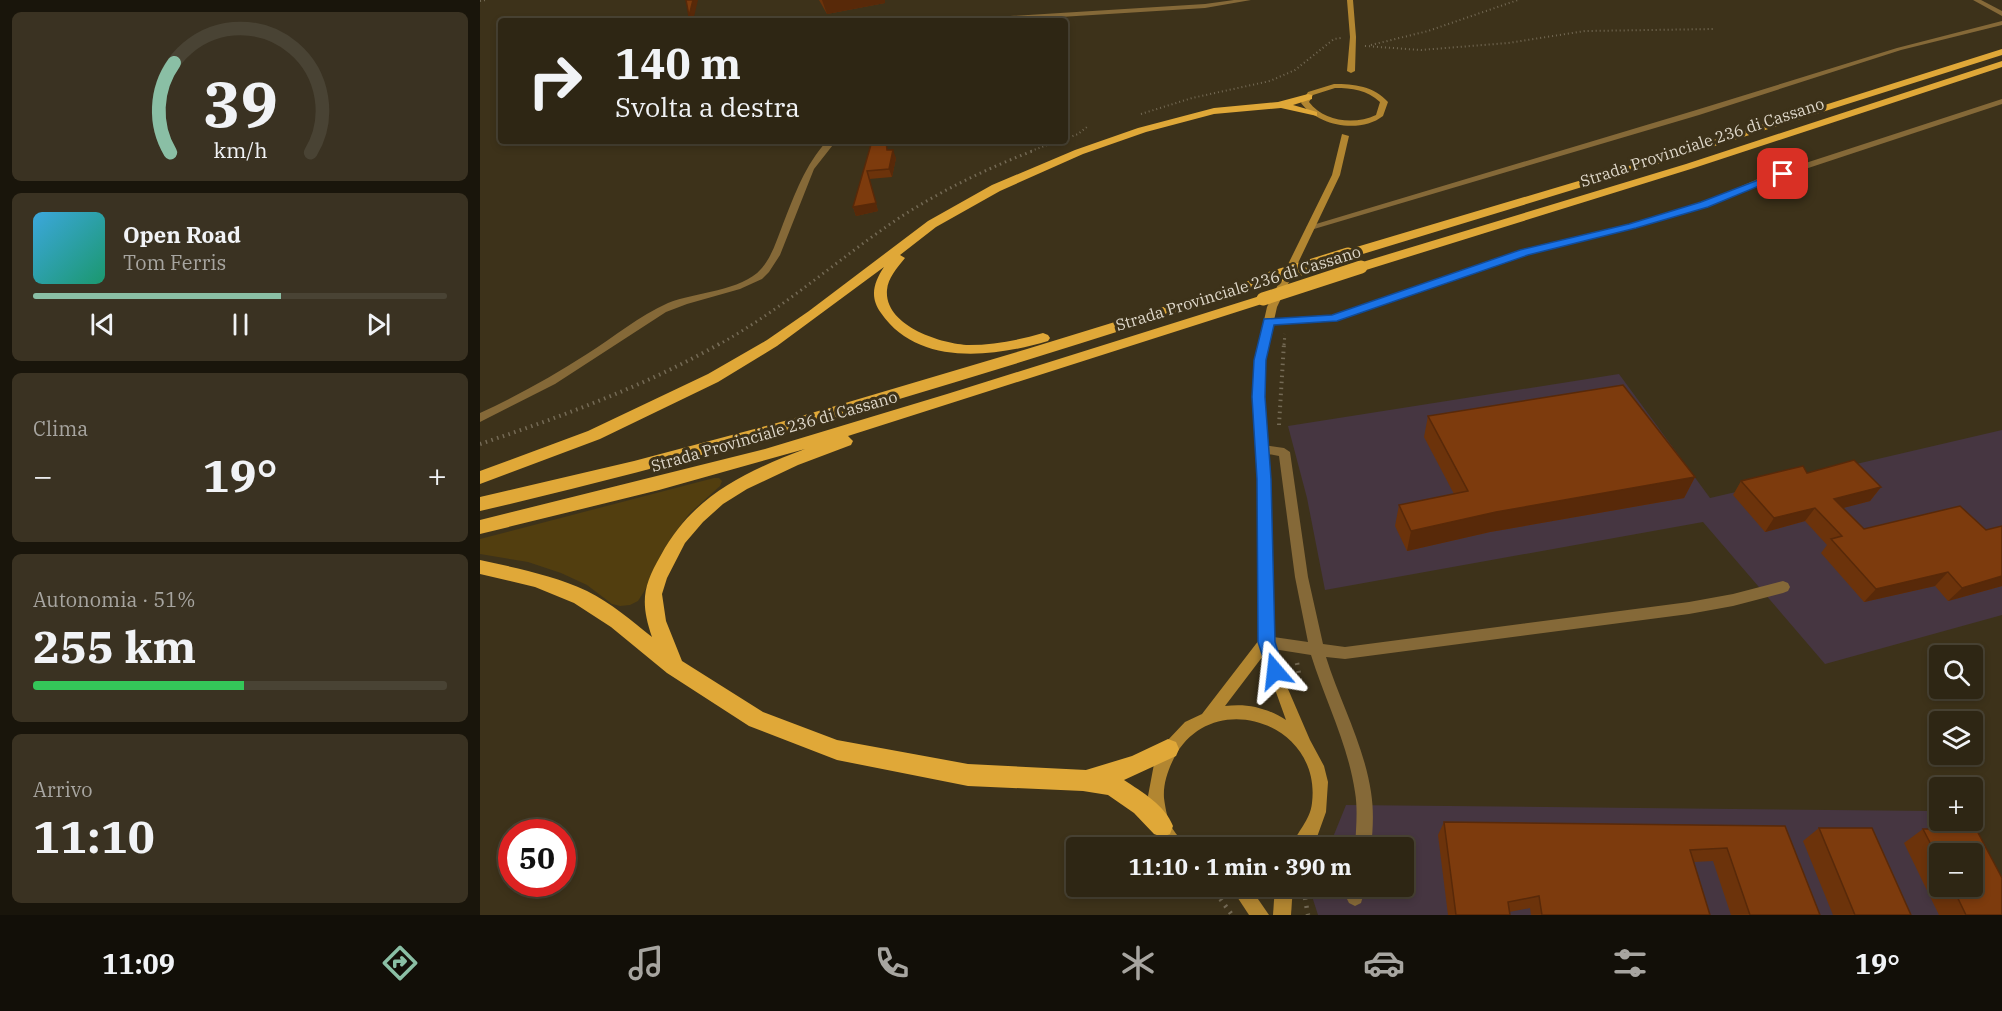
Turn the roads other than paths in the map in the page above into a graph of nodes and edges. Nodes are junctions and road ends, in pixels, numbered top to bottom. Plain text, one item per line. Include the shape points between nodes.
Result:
1 (1248, 0) edge
2 (1350, 0) edge
3 (1976, 0) edge
4 (2002, 14) edge
5 (1011, 18) edge
6 (2002, 23) edge
7 (2002, 52) edge
8 (2002, 66) edge
9 (1351, 71) junction
10 (1334, 86) junction
11 (1370, 91) junction
12 (1308, 96) junction
13 (2002, 101) edge
14 (1279, 105) junction
15 (1312, 114) junction
16 (1327, 120) junction
17 (1361, 122) junction
18 (1345, 136) junction
19 (829, 144) edge
20 (932, 224) junction
21 (1311, 227) junction
22 (1271, 278) junction
23 (1268, 322) junction
24 (1095, 351) junction
25 (480, 418) edge
26 (1262, 448) junction
27 (480, 478) edge
28 (480, 504) edge
29 (480, 527) edge
30 (480, 567) edge
31 (1784, 587) dead end
32 (1266, 642) junction
33 (1317, 650) junction
34 (674, 667) junction
35 (1208, 717) junction
36 (1303, 741) junction
37 (1168, 749) junction
38 (1083, 780) junction
39 (1162, 826) junction
40 (1170, 837) edge
41 (1308, 837) edge
42 (1364, 837) edge
43 (1246, 897) edge
44 (1283, 897) edge
45 (1260, 915) edge
46 (1282, 915) edge

1 - 5 street
2 - 9 main road
3 - 4 street
6 - 21 street via 1899,49
7 - 22 highway, Strada Provinciale 236 di Cassano, bridge
8 - 24 highway, Strada Provinciale 236 di Cassano, bridge
9 - 10 main road
9 - 11 main road
10 - 11 main road
10 - 12 main road
11 - 17 main road via 1384,102 1385,108 1381,114
12 - 14 highway
12 - 15 main road via 1305,102
13 - 23 street via 1763,180 1705,205 1524,252 1333,318
14 - 15 highway
14 - 20 highway via 1214,111 1079,152 996,188
15 - 16 main road
16 - 17 main road
16 - 18 main road
17 - 18 main road
18 - 21 main road via 1336,175
19 - 25 street via 810,168 770,261 758,277 672,305 559,376
20 - 22 highway via 884,275 880,298 890,318 912,335 946,347 979,349 1029,342 1167,300
20 - 27 highway via 814,314 712,378 594,435
21 - 23 main road
22 - 28 highway, Strada Provinciale 236 di Cassano via 764,433
23 - 26 main road via 1260,360
24 - 29 highway, Strada Provinciale 236 di Cassano via 767,454
24 - 34 highway via 987,396 854,438 734,487 692,520 668,556 653,591 657,629
26 - 32 main road
26 - 33 street via 1284,452
30 - 34 highway via 537,580 581,597 618,621
31 - 33 street via 1677,610 1345,653
32 - 33 street
32 - 35 main road
32 - 36 main road
33 - 42 street via 1364,783
34 - 38 highway via 756,719 837,750 968,775
35 - 36 main road via 1233,711 1259,714 1283,724
35 - 37 main road via 1185,730
36 - 41 main road via 1315,762 1321,786 1319,811
37 - 38 highway via 1147,762
37 - 39 main road via 1158,773 1155,799
38 - 39 highway via 1112,785 1142,805
39 - 40 main road
43 - 45 main road
44 - 46 main road

